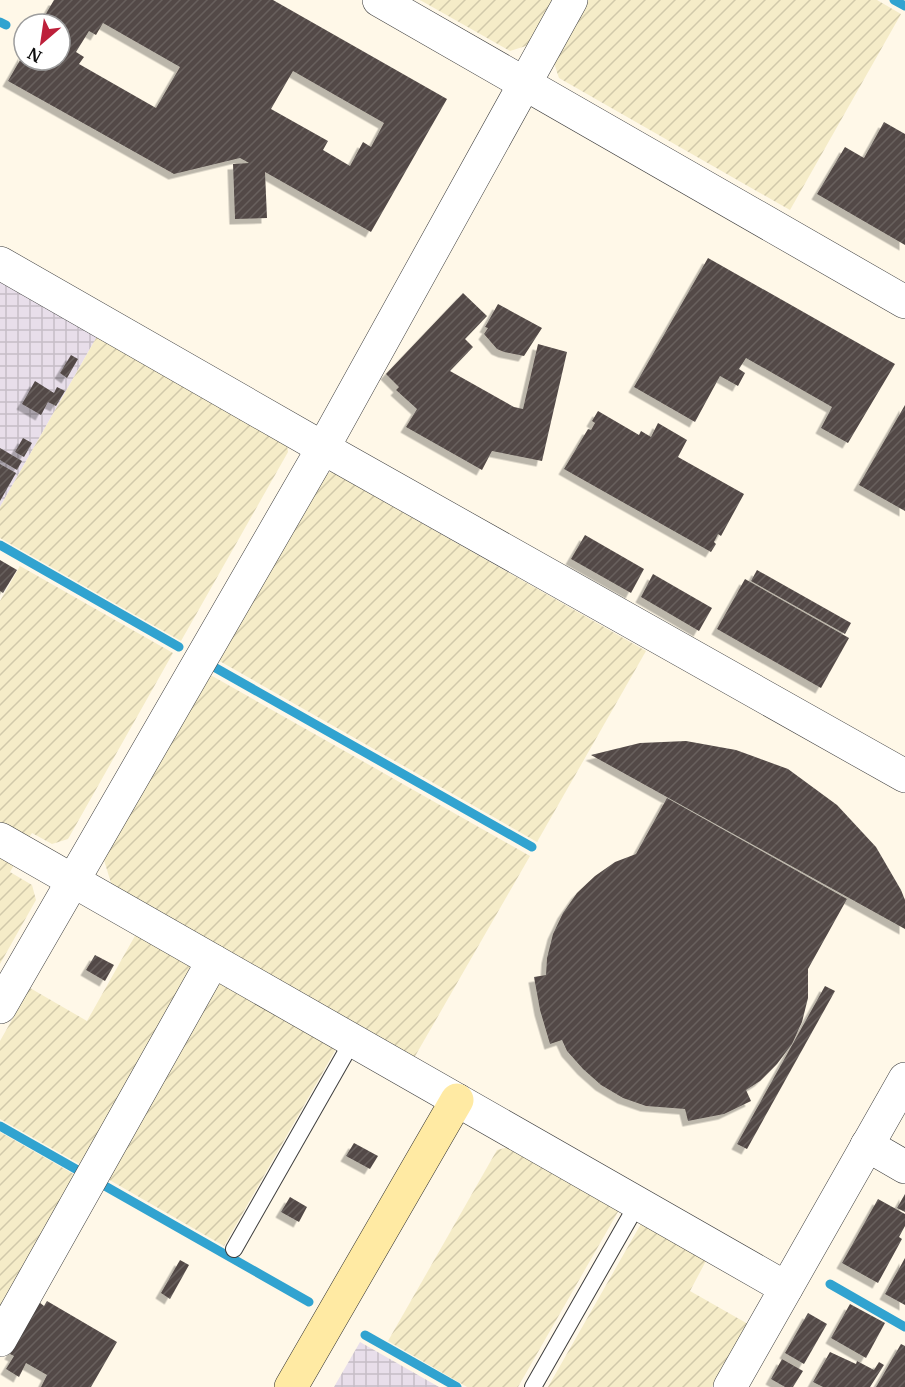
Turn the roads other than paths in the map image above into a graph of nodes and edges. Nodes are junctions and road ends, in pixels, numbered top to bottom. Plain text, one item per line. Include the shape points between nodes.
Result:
1 (380, 0) edge
2 (571, 0) edge
3 (524, 83) junction
4 (0, 263) edge
5 (905, 302) edge
6 (323, 448) junction
7 (905, 776) edge
8 (0, 839) edge
9 (73, 881) junction
10 (213, 961) junction
11 (0, 1007) edge
12 (353, 1040) junction
13 (905, 1079) edge
14 (458, 1100) junction
15 (867, 1145) junction
16 (905, 1167) edge
17 (638, 1203) junction
18 (234, 1249) dead end
19 (786, 1288) junction
20 (0, 1340) edge
21 (735, 1385) edge
22 (291, 1387) edge
23 (533, 1387) edge

1 - 3 street
2 - 3 street
3 - 5 street
3 - 6 street
4 - 6 street
6 - 7 street
6 - 9 street
8 - 9 street
9 - 10 street
9 - 11 street
10 - 12 street
10 - 20 street
12 - 14 street
12 - 18 lane
13 - 15 street
14 - 17 street
14 - 22 street
15 - 16 street
15 - 19 street
17 - 19 street
17 - 23 lane
19 - 21 street

